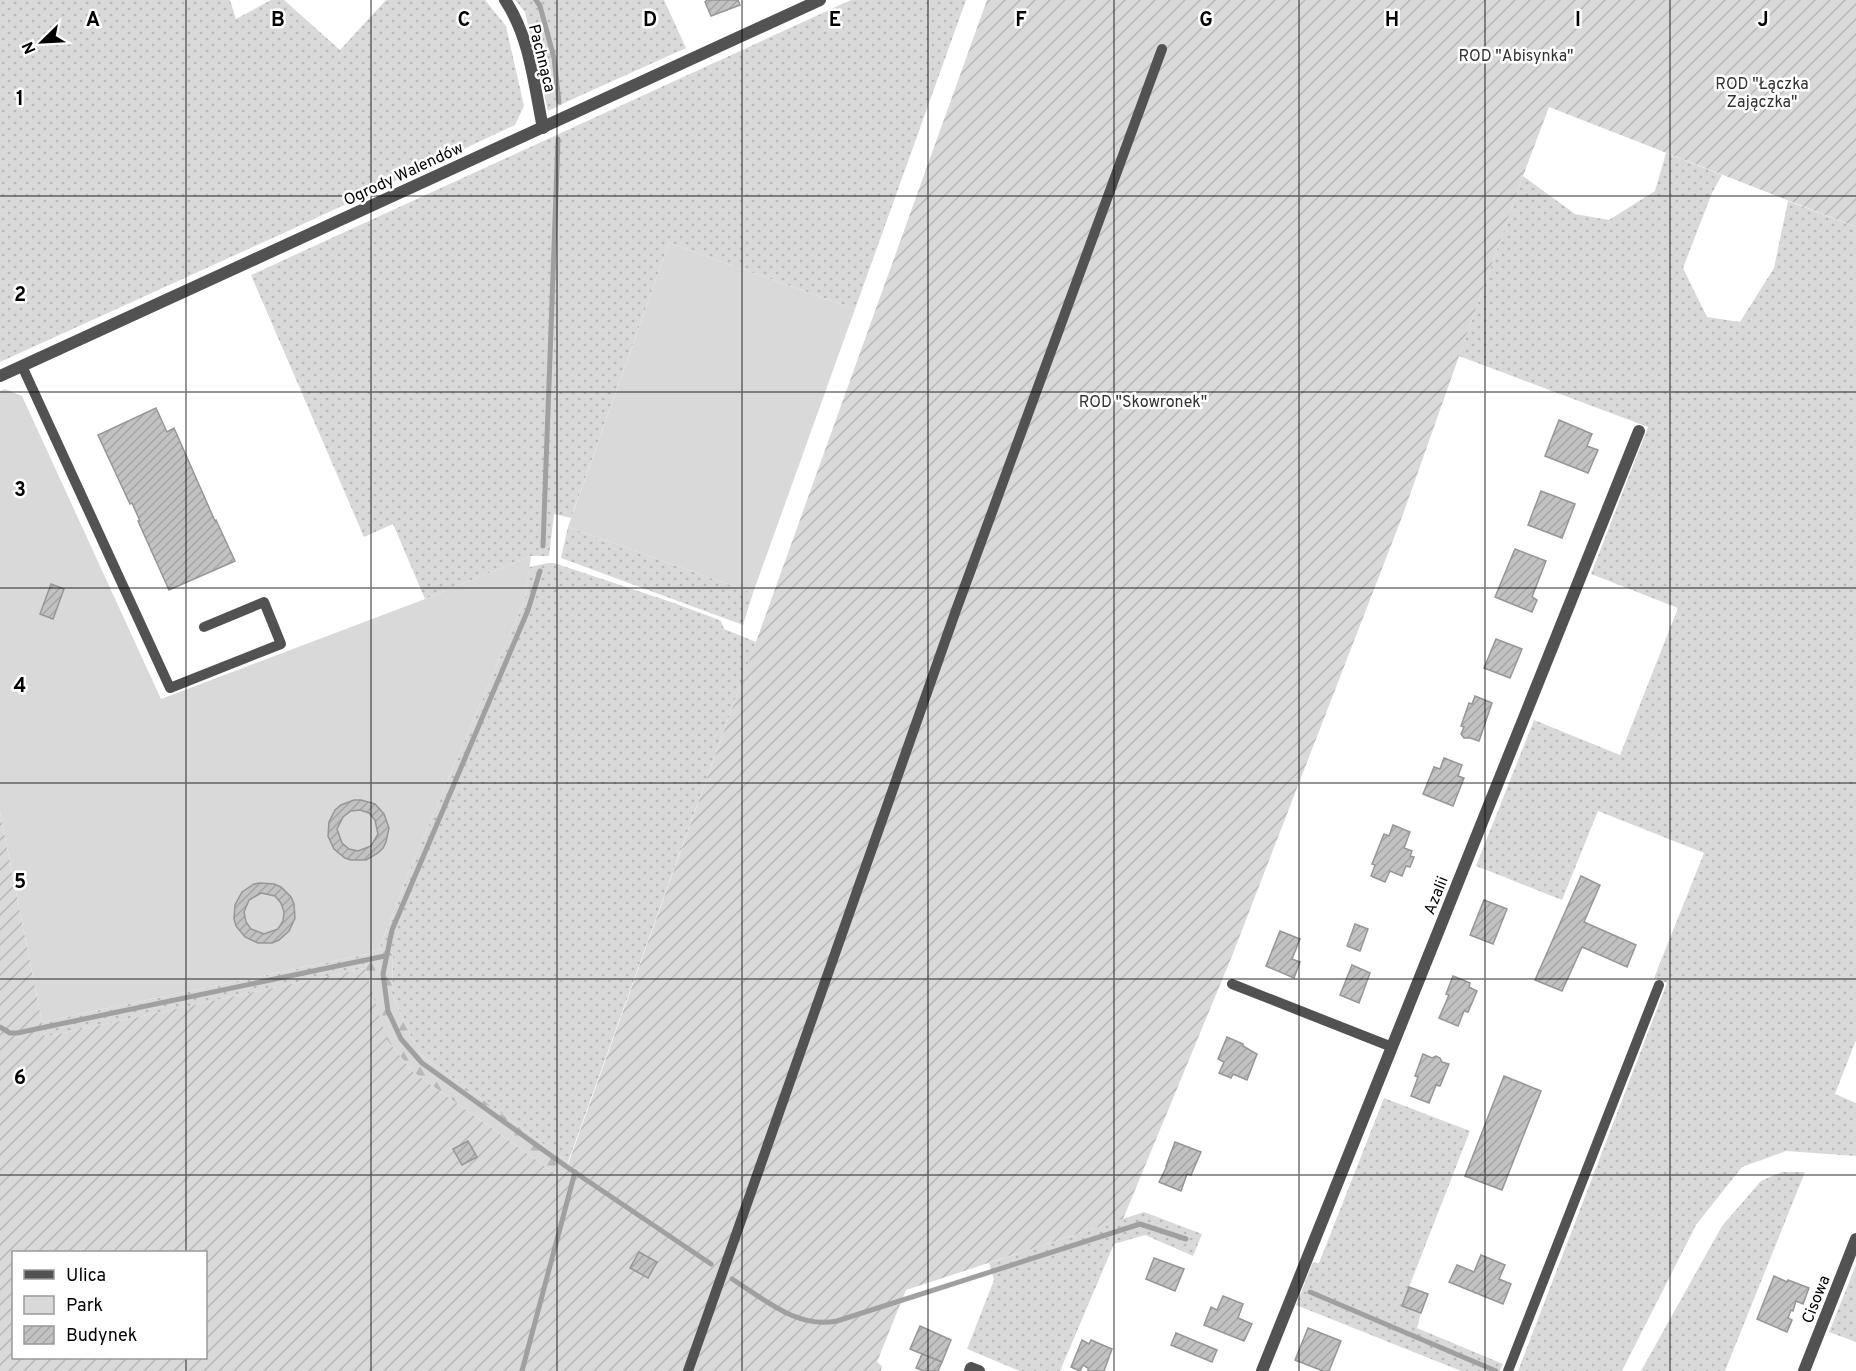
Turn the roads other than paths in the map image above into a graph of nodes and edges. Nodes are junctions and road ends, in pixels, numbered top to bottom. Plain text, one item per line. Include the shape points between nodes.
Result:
1 (505, 0) edge
2 (820, 0) edge
3 (1162, 50) dead end
4 (543, 128) junction
5 (22, 366) junction
6 (0, 376) edge
7 (1639, 431) dead end
8 (204, 627) dead end
9 (1232, 984) dead end
10 (1659, 985) dead end
11 (1392, 1047) junction
12 (1856, 1239) edge
13 (688, 1371) edge
14 (970, 1371) edge
15 (979, 1371) edge
16 (1262, 1371) edge
17 (1508, 1371) edge
18 (1804, 1371) edge

1 - 4 street, Pachnąca via 525,42
2 - 4 street, Ogrody Walendów
3 - 13 lane via 955,613
4 - 5 street, Ogrody Walendów
5 - 6 street, Ogrody Walendów
5 - 8 lane via 170,688 281,644 264,602
7 - 11 street, Azalii
9 - 11 lane
10 - 17 lane
11 - 16 street, Azalii
12 - 18 street, Cisowa
14 - 15 street

